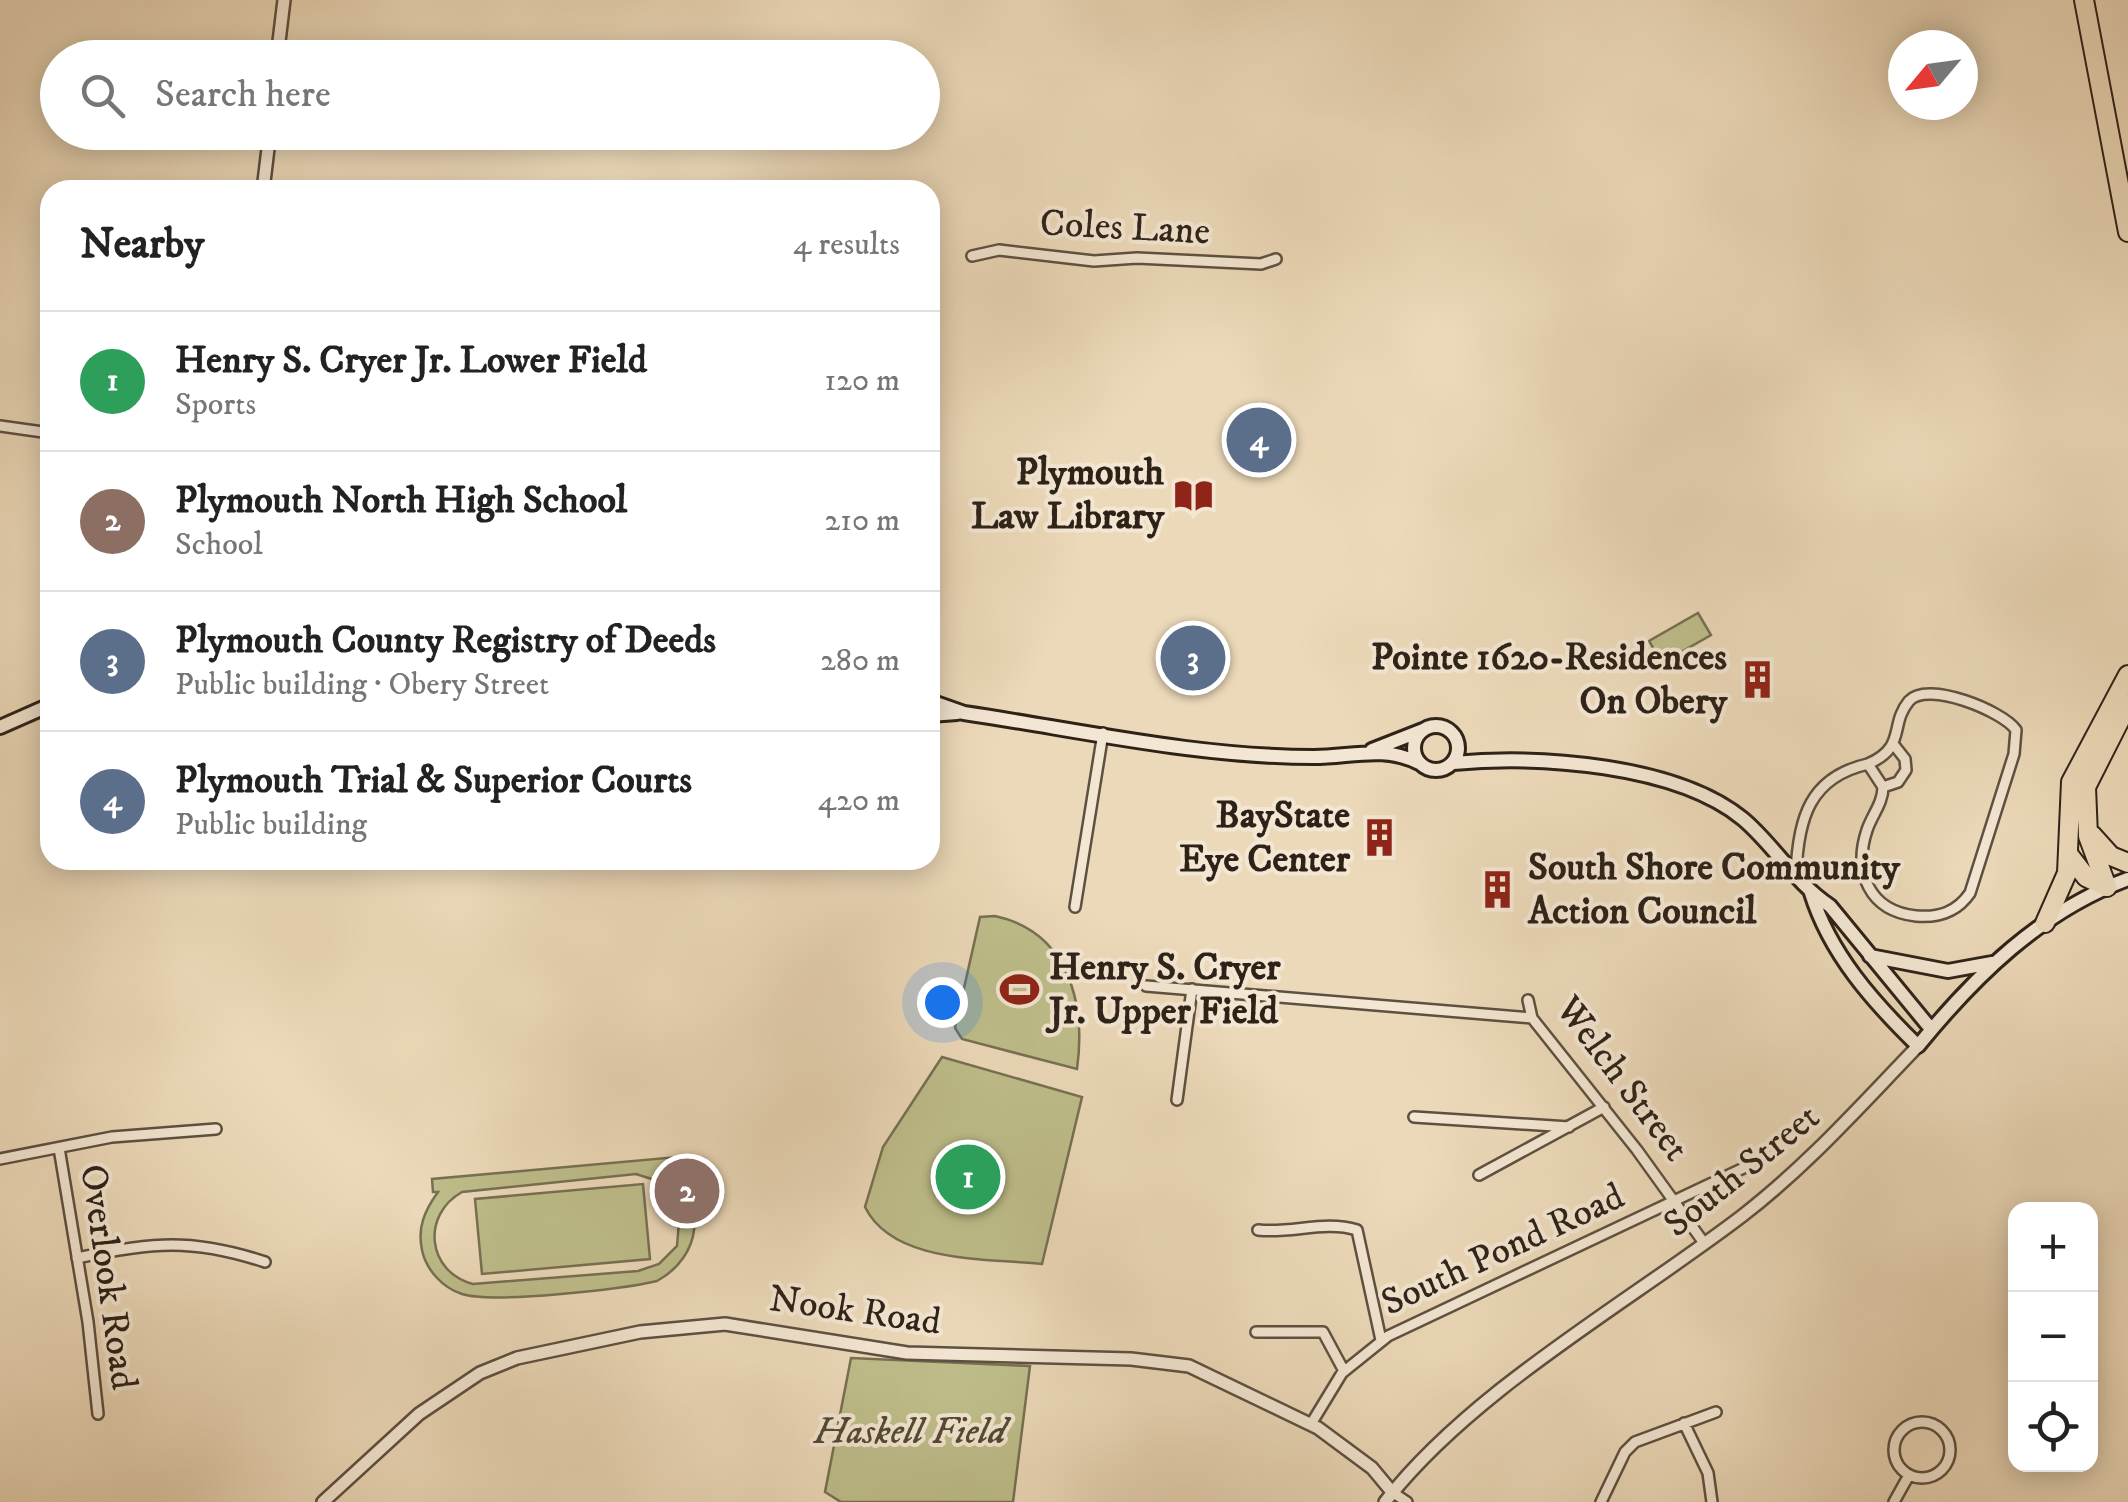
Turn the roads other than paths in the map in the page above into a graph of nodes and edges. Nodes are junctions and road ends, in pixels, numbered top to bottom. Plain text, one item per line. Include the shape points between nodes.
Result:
1 (284, 0) edge
2 (2084, 0) edge
3 (279, 40) edge
4 (268, 150) edge
5 (264, 180) edge
6 (2128, 232) edge
7 (972, 256) dead end
8 (1276, 259) dead end
9 (0, 426) edge
10 (40, 432) edge
11 (2128, 675) edge
12 (940, 704) edge
13 (2128, 704) edge
14 (40, 709) edge
15 (964, 712) junction
16 (940, 714) edge
17 (0, 727) edge
18 (1423, 730) junction
19 (1103, 733) junction
20 (1458, 742) junction
21 (1894, 745) junction
22 (1369, 751) junction
23 (1500, 760) junction
24 (1453, 763) junction
25 (1419, 764) junction
26 (1868, 764) junction
27 (1883, 787) junction
28 (2086, 820) junction
29 (2069, 856) junction
30 (2128, 863) edge
31 (1796, 876) junction
32 (2128, 880) edge
33 (2107, 888) junction
34 (1810, 894) junction
35 (1075, 907) dead end
36 (2045, 923) junction
37 (1870, 956) junction
38 (1994, 962) junction
39 (1146, 986) dead end
40 (1192, 989) junction
41 (1528, 1000) dead end
42 (1532, 1018) junction
43 (1932, 1030) junction
44 (1918, 1046) junction
45 (1177, 1100) dead end
46 (1604, 1108) junction
47 (1414, 1116) dead end
48 (1569, 1127) junction
49 (216, 1129) dead end
50 (59, 1148) junction
51 (0, 1160) edge
52 (1750, 1164) dead end
53 (1480, 1176) dead end
54 (1675, 1199) junction
55 (1258, 1230) dead end
56 (1704, 1243) junction
57 (77, 1258) junction
58 (266, 1262) dead end
59 (1256, 1332) dead end
60 (1382, 1340) junction
61 (1344, 1371) junction
62 (1716, 1412) dead end
63 (98, 1414) dead end
64 (1684, 1423) junction
65 (1311, 1424) junction
66 (1908, 1475) junction
67 (1388, 1497) edge
68 (323, 1502) edge
69 (1407, 1502) edge
70 (1600, 1502) edge
71 (1712, 1502) edge
72 (1894, 1502) edge

1 - 3 street
2 - 6 highway
4 - 5 street
7 - 8 street, Coles Lane via 999,250 1094,261
9 - 10 street
11 - 29 highway via 2071,782
12 - 15 main road
13 - 28 highway via 2089,776
14 - 17 main road
15 - 16 main road
15 - 19 main road
18 - 20 main road via 1444,727
18 - 22 main road
18 - 25 main road via 1413,750
19 - 22 main road via 1255,756
19 - 35 street
20 - 23 main road
20 - 24 main road
21 - 26 street
21 - 27 street via 1906,770
21 - 27 street via 1908,703 1919,695 1985,708 2016,730 1970,893 1955,909 1906,914 1869,891 1864,844
22 - 25 main road
23 - 24 main road
23 - 31 main road via 1606,770 1702,793 1745,821
24 - 25 main road via 1437,771
26 - 27 street
26 - 31 street via 1835,773 1819,790 1801,835
28 - 30 highway via 2102,848
28 - 33 highway
29 - 33 highway via 2086,877
29 - 36 highway via 2062,893
31 - 34 main road
32 - 33 main road, South Street
33 - 36 main road, South Street
34 - 37 main road via 1830,906
34 - 44 main road via 1852,973
36 - 38 main road, South Street
37 - 38 main road via 1948,970
37 - 43 main road
38 - 43 main road, South Street
39 - 40 street
40 - 42 street
40 - 45 street
41 - 42 street, Welch Street
42 - 46 street, Welch Street
43 - 44 main road, South Street
44 - 56 street, South Street via 1796,1172
46 - 48 street
46 - 54 street, Welch Street
47 - 48 street
48 - 53 street
49 - 50 street
50 - 51 street
50 - 57 street, Overlook Road
52 - 54 street, South Pond Road
54 - 56 street, Welch Street
54 - 60 street, South Pond Road
55 - 60 street via 1357,1230
56 - 67 street, South Street via 1453,1428
57 - 58 street via 175,1242
57 - 63 street, Overlook Road
59 - 61 street via 1323,1332
60 - 61 street, South Pond Road
61 - 65 street, South Pond Road
62 - 64 street
64 - 70 street via 1635,1442
64 - 71 street via 1708,1473
65 - 67 street, Nook Road via 1372,1468
65 - 68 street, Nook Road via 1180,1364 907,1352 817,1342 746,1325 694,1326 532,1354 480,1373 419,1414
66 - 66 street via 1926,1478 1948,1462 1949,1443 1931,1424 1912,1424 1894,1443 1896,1462
66 - 72 street
67 - 69 street

